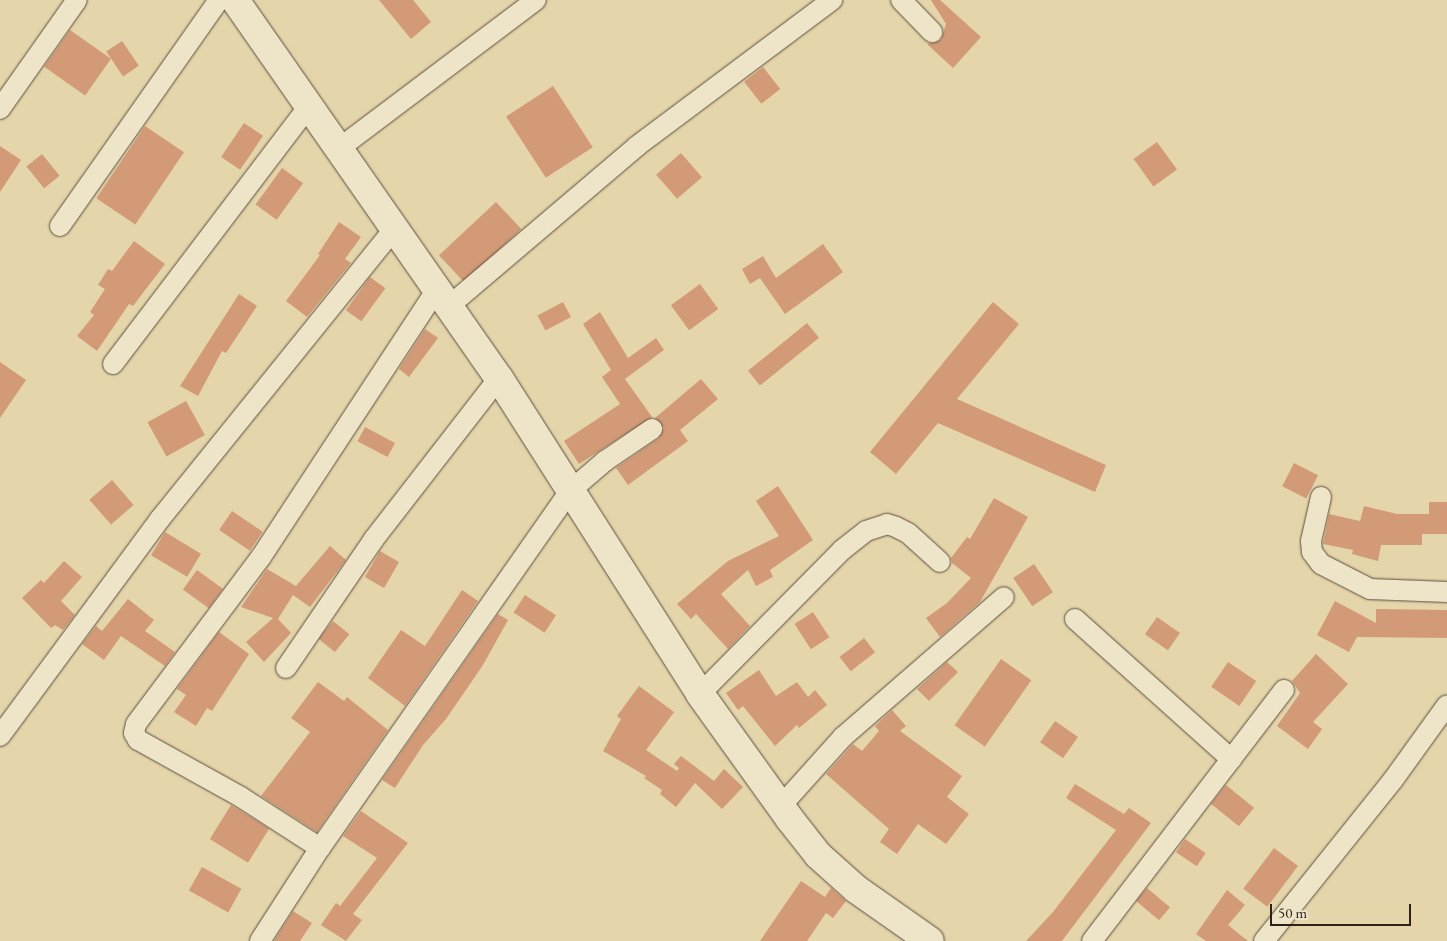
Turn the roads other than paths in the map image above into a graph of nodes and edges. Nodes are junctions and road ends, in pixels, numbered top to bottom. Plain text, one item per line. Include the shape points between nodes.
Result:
1 (77, 0) edge
2 (218, 0) edge
3 (235, 0) edge
4 (536, 0) edge
5 (832, 0) edge
6 (901, 0) edge
7 (932, 32) dead end
8 (310, 106) junction
9 (0, 109) edge
10 (337, 150) junction
11 (60, 226) dead end
12 (394, 229) junction
13 (443, 298) junction
14 (113, 364) dead end
15 (499, 378) junction
16 (652, 429) dead end
17 (570, 492) junction
18 (1321, 497) dead end
19 (940, 562) dead end
20 (1447, 592) edge
21 (1004, 597) dead end
22 (1075, 619) dead end
23 (286, 668) dead end
24 (1284, 690) dead end
25 (700, 694) junction
26 (1447, 705) edge
27 (0, 736) edge
28 (1231, 759) junction
29 (781, 806) junction
30 (320, 848) junction
31 (260, 941) edge
32 (930, 941) edge
33 (1092, 941) edge
34 (1264, 941) edge

1 - 9 street
2 - 11 street
3 - 8 main road
4 - 10 street
5 - 13 street via 637,146
6 - 7 street
8 - 10 main road
8 - 14 street
10 - 12 main road
12 - 13 main road
12 - 27 street via 160,519
13 - 15 main road
13 - 30 street via 261,557 136,724 134,733 138,740 242,797
15 - 17 main road
15 - 23 street via 374,539
16 - 17 street via 605,461
17 - 25 main road
17 - 30 street
18 - 20 street via 1311,541 1312,552 1321,564 1370,589
19 - 25 street via 908,533 896,527 887,524 866,531 842,550
21 - 29 street via 843,737
22 - 28 street
24 - 28 street
25 - 29 main road
26 - 34 street via 1393,780
28 - 33 street
29 - 32 main road via 818,854 856,889
30 - 31 street

